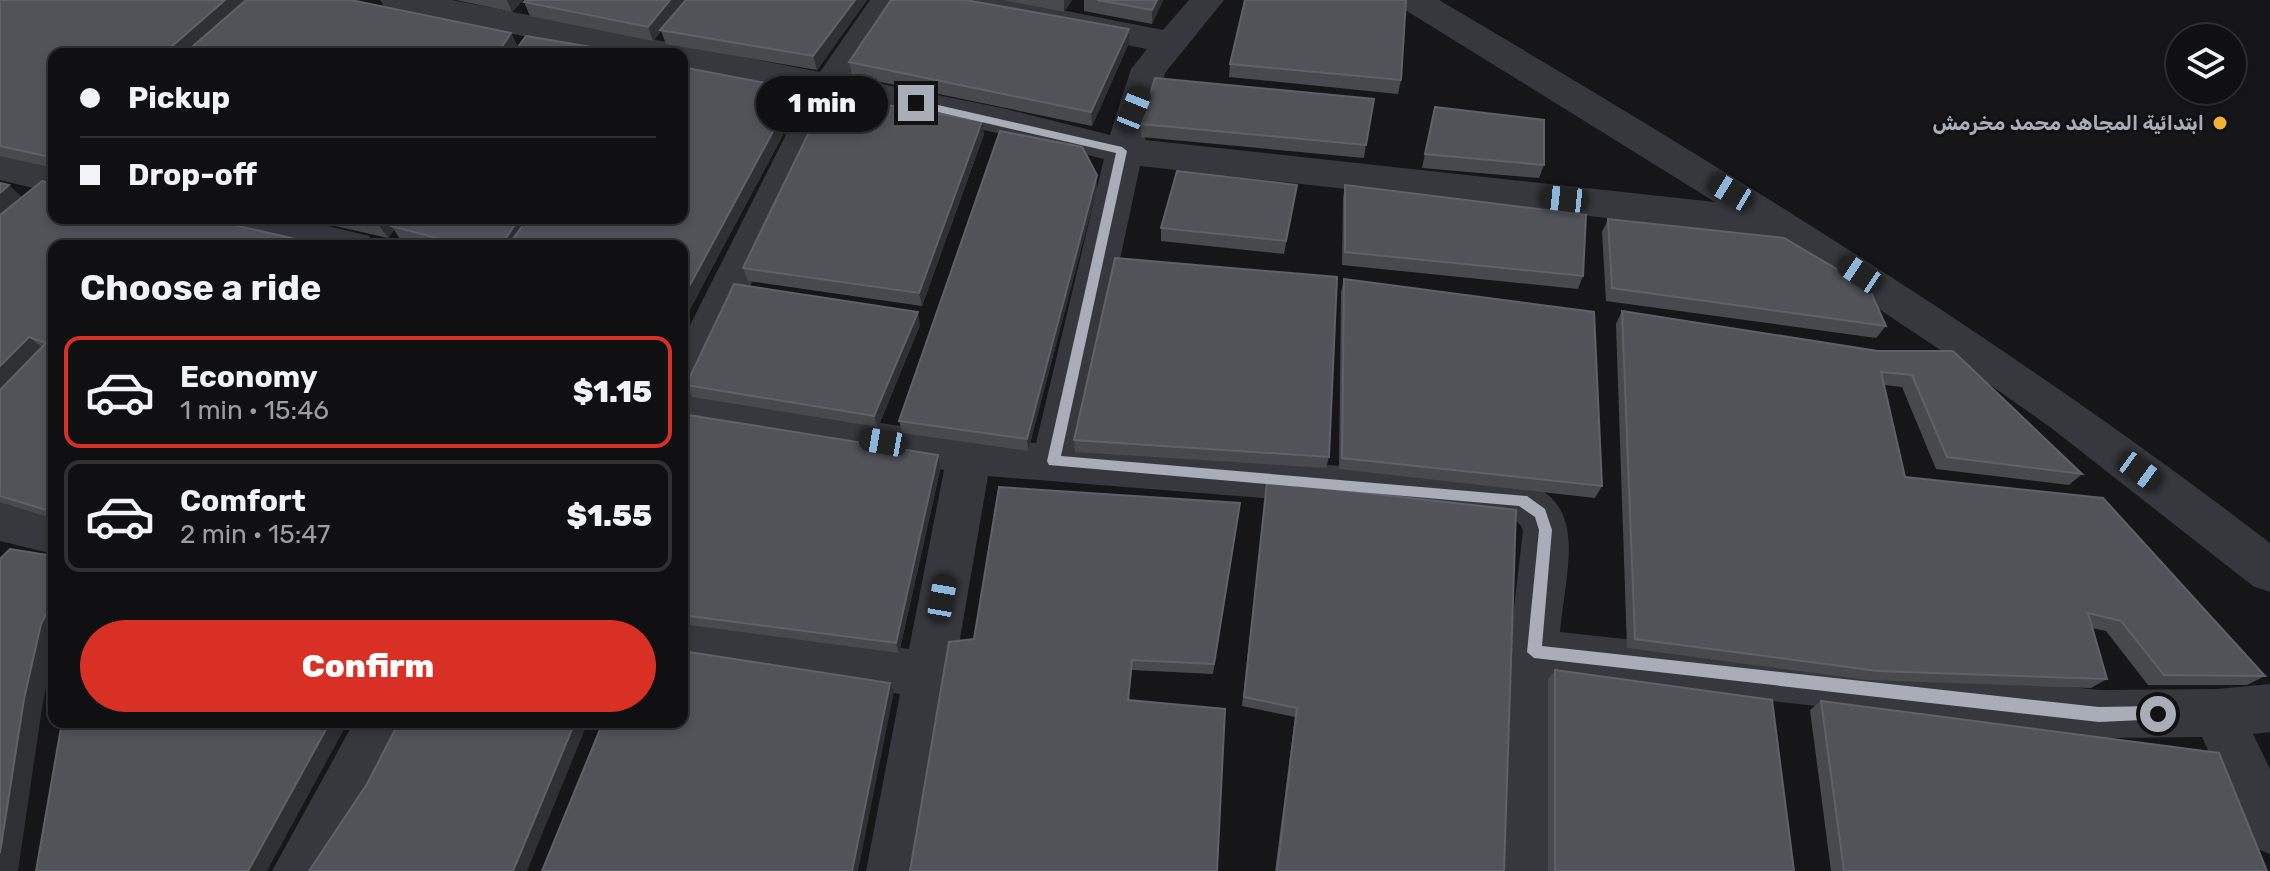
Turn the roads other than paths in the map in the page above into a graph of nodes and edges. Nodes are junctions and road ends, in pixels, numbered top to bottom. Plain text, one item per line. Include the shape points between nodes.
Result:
1 (397, 0) edge
2 (887, 0) edge
3 (956, 0) edge
4 (1207, 0) edge
5 (1414, 0) edge
6 (1169, 42) junction
7 (641, 48) edge
8 (688, 57) edge
9 (829, 85) junction
10 (1122, 151) junction
11 (0, 167) edge
12 (48, 178) edge
13 (1782, 223) junction
14 (258, 224) edge
15 (329, 240) edge
16 (696, 324) edge
17 (688, 358) edge
18 (688, 410) edge
19 (969, 456) junction
20 (1054, 461) junction
21 (0, 521) edge
22 (48, 533) edge
23 (2270, 571) edge
24 (688, 640) edge
25 (1534, 652) junction
26 (928, 675) junction
27 (2270, 708) edge
28 (2217, 713) junction
29 (379, 728) edge
30 (2270, 827) edge
31 (299, 871) edge
32 (893, 871) edge
33 (1523, 871) edge

1 - 7 street
2 - 9 street
3 - 6 street
4 - 6 street
5 - 13 street
6 - 10 street via 1149,69
8 - 9 street
9 - 10 street
9 - 16 street
10 - 13 street
10 - 20 street
11 - 12 street
13 - 23 street via 1964,342
14 - 15 street
16 - 17 street
18 - 19 street
19 - 20 street
19 - 26 street
20 - 25 street via 1522,500 1541,513 1546,530
21 - 22 street
24 - 26 street
25 - 28 street via 2099,714
25 - 33 street
26 - 32 street
27 - 28 street
28 - 30 street
29 - 31 street

